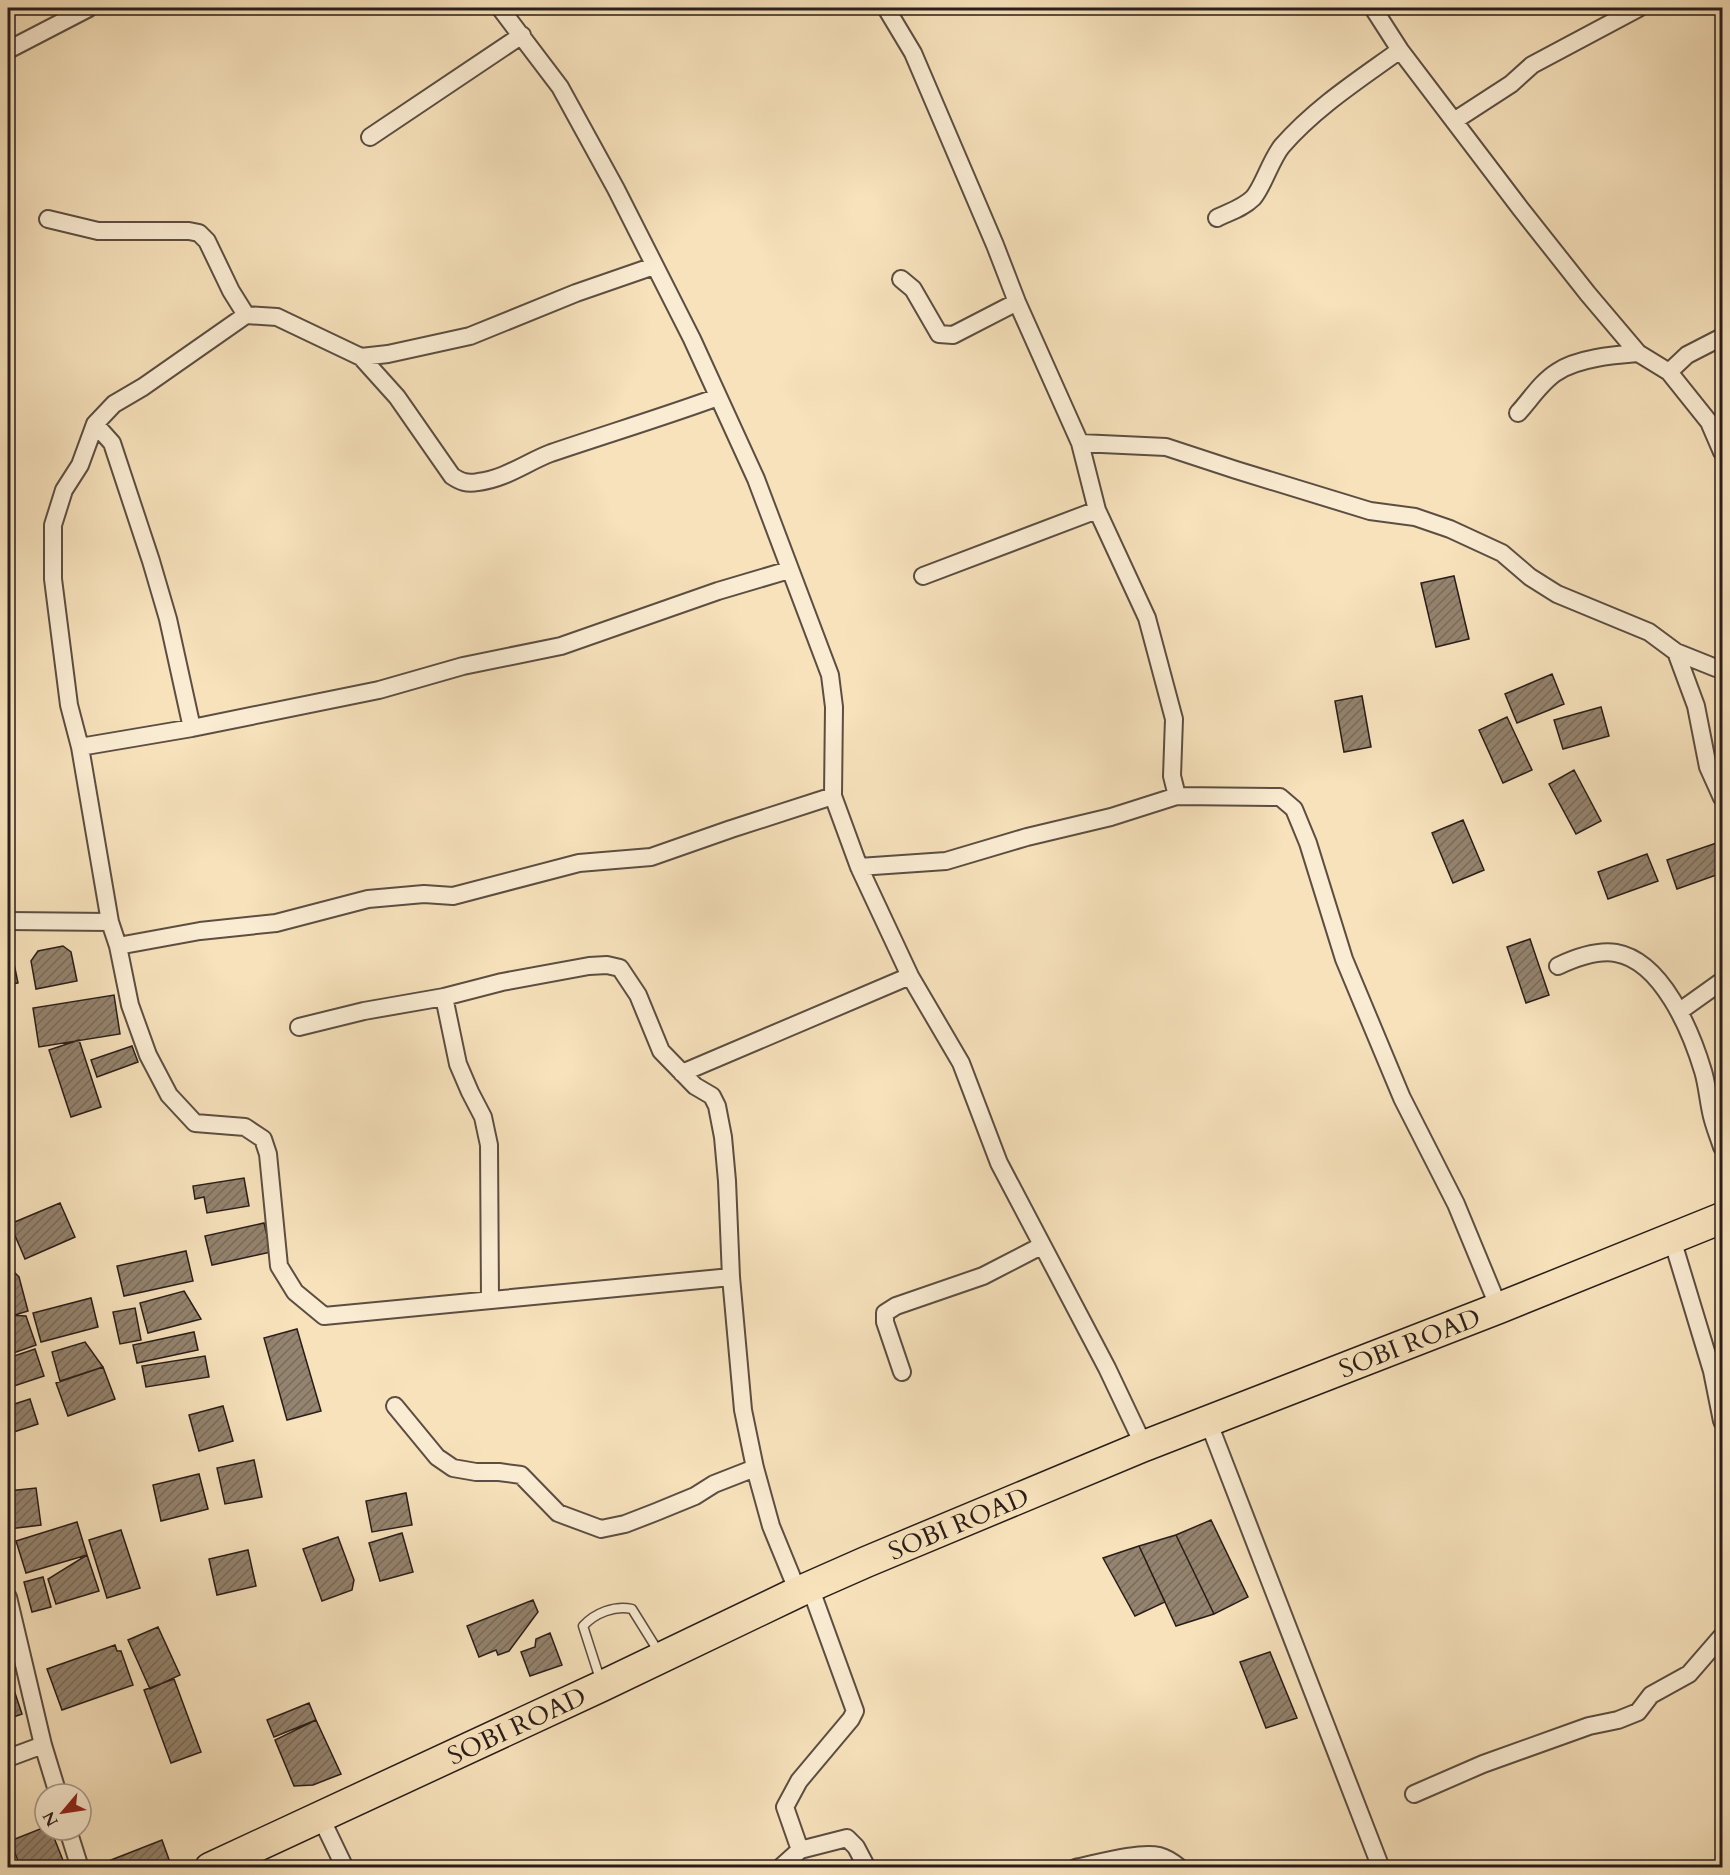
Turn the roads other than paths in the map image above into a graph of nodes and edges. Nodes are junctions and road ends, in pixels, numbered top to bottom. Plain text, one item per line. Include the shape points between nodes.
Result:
1 (89, 8) edge
2 (500, 8) edge
3 (886, 8) edge
4 (1373, 8) edge
5 (1639, 8) edge
6 (522, 35) junction
7 (8, 50) edge
8 (1400, 50) junction
9 (1454, 121) junction
10 (370, 137) dead end
11 (1217, 218) dead end
12 (48, 219) dead end
13 (654, 266) junction
14 (901, 279) dead end
15 (1017, 302) junction
16 (246, 315) junction
17 (1722, 337) edge
18 (1638, 353) junction
19 (361, 357) junction
20 (1669, 372) junction
21 (718, 397) junction
22 (1518, 413) dead end
23 (95, 424) junction
24 (1080, 443) junction
25 (1722, 452) edge
26 (1097, 510) junction
27 (789, 570) junction
28 (923, 576) dead end
29 (1676, 651) junction
30 (1722, 668) edge
31 (192, 728) junction
32 (80, 747) junction
33 (833, 796) junction
34 (1177, 796) junction
35 (1722, 798) edge
36 (859, 867) junction
37 (8, 921) edge
38 (110, 922) junction
39 (118, 946) junction
40 (1558, 966) dead end
41 (910, 976) junction
42 (1722, 981) edge
43 (444, 997) junction
44 (1680, 1011) junction
45 (299, 1027) dead end
46 (682, 1073) junction
47 (1722, 1147) edge
48 (1722, 1218) edge
49 (1672, 1239) junction
50 (1041, 1246) junction
51 (731, 1277) junction
52 (490, 1300) junction
53 (1499, 1308) junction
54 (902, 1372) dead end
55 (395, 1406) dead end
56 (1208, 1421) junction
57 (1722, 1421) edge
58 (1144, 1446) junction
59 (755, 1468) junction
60 (804, 1590) junction
61 (8, 1597) edge
62 (1722, 1636) edge
63 (662, 1658) junction
64 (602, 1686) junction
65 (43, 1745) junction
66 (8, 1758) edge
67 (54, 1782) edge
68 (1414, 1794) dead end
69 (307, 1822) junction
70 (72, 1842) edge
71 (800, 1850) junction
72 (80, 1868) edge
73 (210, 1868) edge
74 (345, 1868) edge
75 (780, 1868) edge
76 (867, 1868) edge
77 (1075, 1868) edge
78 (1180, 1868) edge
79 (1381, 1868) edge

1 - 7 street
2 - 6 street
3 - 15 street via 913,53
4 - 8 street
5 - 9 street via 1532,65 1511,84
6 - 10 street
6 - 13 street via 560,87
8 - 9 street
8 - 11 street via 1328,102 1281,147 1254,196
9 - 18 street
12 - 16 street via 98,231 199,233
13 - 19 street via 470,336
13 - 21 street
14 - 15 street via 913,289 939,334 953,335
15 - 24 street
16 - 19 street via 277,317
16 - 23 street via 114,404
17 - 20 street via 1687,355
18 - 20 street
18 - 22 street via 1579,363 1557,372
19 - 21 street via 397,397 452,476 463,483 507,474 548,454
20 - 25 street via 1709,422
21 - 27 street via 756,479
23 - 31 street via 112,443 151,561
23 - 32 street via 80,465 64,490 53,525 52,579 69,705
24 - 26 street
24 - 29 street via 1166,447 1370,511 1415,516 1502,553 1557,594 1649,632
26 - 28 street
26 - 34 street via 1147,618 1174,719 1172,776
27 - 31 street via 561,646 463,666 379,690
27 - 33 street via 830,675 834,707
29 - 30 street
29 - 35 street via 1696,706 1708,767
31 - 32 street
32 - 38 street
33 - 36 street
33 - 39 street via 651,857 579,863 453,896 424,894 368,899 276,923 200,931
34 - 36 street via 946,861
34 - 53 street via 1280,797 1294,809 1344,959 1402,1098 1456,1204
36 - 41 street
37 - 38 street
38 - 39 street
39 - 52 street via 130,1005 148,1055 169,1095 195,1123 245,1127 263,1139 268,1154 279,1266 295,1292 324,1316
40 - 44 street via 1595,954 1615,953 1633,959 1663,986
41 - 46 street
41 - 50 street via 962,1063 999,1163
42 - 44 street
43 - 45 street
43 - 46 street via 589,966 607,964 620,968 638,995 661,1051
43 - 52 street via 458,1064 483,1117 489,1145
44 - 47 street via 1704,1072
46 - 51 street via 712,1095 717,1106 727,1181
48 - 49 highway, SOBI ROAD
49 - 53 highway, SOBI ROAD
49 - 57 street via 1712,1371
50 - 54 street via 983,1276 885,1313
50 - 58 street
51 - 52 street
51 - 59 street via 743,1410
53 - 56 highway, SOBI ROAD
55 - 59 street via 437,1457 453,1468 521,1475 558,1513 601,1529 657,1512
56 - 58 highway, SOBI ROAD
56 - 79 street
58 - 60 highway, SOBI ROAD
59 - 60 street via 771,1526
60 - 63 highway, SOBI ROAD
60 - 71 street via 855,1712 799,1781 785,1807
61 - 65 street
62 - 68 street via 1689,1674 1651,1695 1638,1712 1484,1764
63 - 64 highway, SOBI ROAD
63 - 64 lane via 632,1609 620,1606 590,1619 583,1626
64 - 69 highway, SOBI ROAD
65 - 66 street
65 - 67 street
69 - 73 highway, SOBI ROAD
69 - 74 street
70 - 72 street
71 - 75 street
71 - 76 street via 847,1838
77 - 78 street via 1158,1856

